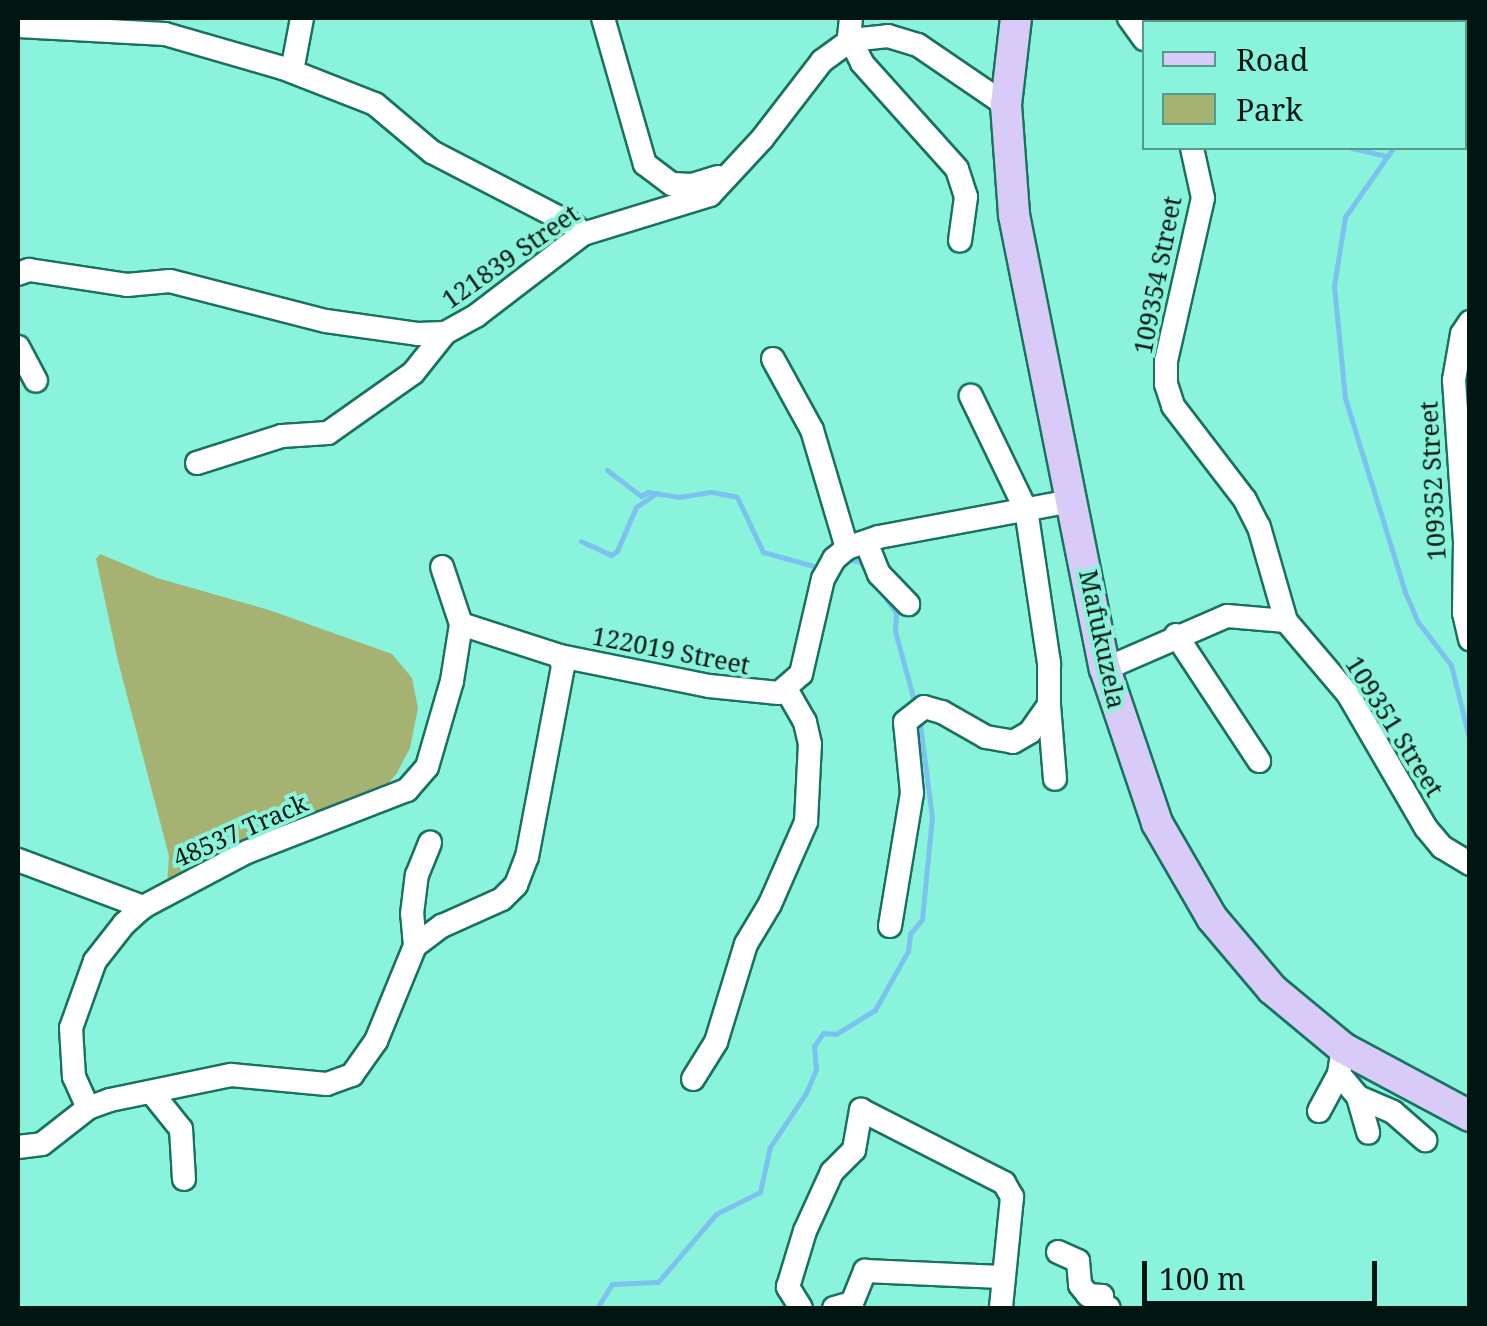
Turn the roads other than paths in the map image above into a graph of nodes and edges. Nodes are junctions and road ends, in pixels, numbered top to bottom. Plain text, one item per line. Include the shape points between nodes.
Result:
1 (302, 18) edge
2 (602, 18) edge
3 (1016, 18) edge
4 (18, 26) edge
5 (851, 28) edge
6 (292, 71) junction
7 (1006, 105) junction
8 (1192, 150) edge
9 (739, 165) junction
10 (582, 234) junction
11 (960, 241) dead end
12 (18, 274) edge
13 (1470, 322) edge
14 (445, 334) junction
15 (18, 347) edge
16 (773, 358) dead end
17 (36, 381) dead end
18 (971, 396) dead end
19 (197, 464) dead end
20 (1072, 501) junction
21 (1026, 510) junction
22 (856, 545) junction
23 (442, 566) dead end
24 (908, 604) dead end
25 (1286, 620) junction
26 (462, 624) junction
27 (1176, 635) junction
28 (1470, 639) edge
29 (560, 656) junction
30 (1105, 669) junction
31 (786, 689) junction
32 (1048, 705) junction
33 (1259, 761) dead end
34 (1055, 779) dead end
35 (430, 842) dead end
36 (18, 860) edge
37 (1470, 864) edge
38 (144, 907) junction
39 (890, 926) dead end
40 (415, 946) junction
41 (1340, 1061) junction
42 (692, 1079) dead end
43 (152, 1093) junction
44 (1358, 1096) junction
45 (88, 1108) junction
46 (1319, 1111) dead end
47 (1470, 1116) edge
48 (1368, 1132) dead end
49 (1425, 1140) dead end
50 (18, 1147) edge
51 (184, 1179) dead end
52 (1058, 1252) dead end
53 (1001, 1277) junction
54 (801, 1308) edge
55 (834, 1308) edge
56 (1001, 1308) edge
57 (1109, 1308) edge

1 - 6 street
2 - 9 street via 639,153 651,171 672,184 692,185
3 - 7 main road, Mafukuzela
4 - 6 street via 166,34
5 - 7 street via 918,45
5 - 9 street, 121839 Street
5 - 11 street via 862,63 956,168 966,197
6 - 10 street via 375,104 432,152
7 - 20 main road, Mafukuzela via 1014,215
8 - 25 street, 109354 Street via 1203,198 1166,384 1173,406 1246,500
9 - 10 street, 121839 Street via 698,200
10 - 14 street, 121839 Street
12 - 14 street, 121839 Street via 29,270 127,285 170,281 326,321
13 - 28 street, 109352 Street via 1454,380
14 - 19 street via 413,373 328,433 282,436
15 - 17 street
16 - 22 street via 812,430
18 - 21 street
20 - 21 street
20 - 30 main road, Mafukuzela
21 - 22 street
21 - 32 street via 1049,662
22 - 24 street
22 - 31 street via 834,559 823,578 801,674
23 - 26 street
25 - 27 street via 1227,616
25 - 37 street, 109351 Street via 1348,694 1426,828
26 - 29 street, 122019 Street
26 - 38 street, 48537 Track via 435,750 408,790 276,838
27 - 30 street
27 - 33 street
29 - 31 street, 122019 Street via 764,695
29 - 40 street via 534,819 516,885
30 - 41 main road, Mafukuzela via 1158,823 1188,882 1228,940
31 - 42 street via 810,744 806,822 746,944 716,1042
32 - 34 street
32 - 39 street via 1030,732 1013,742 986,737 924,707 905,722 912,793
35 - 40 street via 416,875
36 - 38 street
38 - 45 street, 48537 Track via 94,961 72,1028 74,1076
40 - 43 street via 376,1041 342,1081 230,1076
41 - 44 street
41 - 46 street
41 - 47 main road, Mafukuzela
43 - 45 street
43 - 51 street via 181,1128
44 - 48 street
44 - 49 street via 1393,1112
45 - 50 street via 42,1144
52 - 57 street via 1078,1262 1080,1285 1088,1295 1102,1296
53 - 54 street via 1012,1198 1004,1183 861,1110 854,1150 832,1172 805,1230 788,1287
53 - 55 street via 865,1271 852,1303
53 - 56 street

